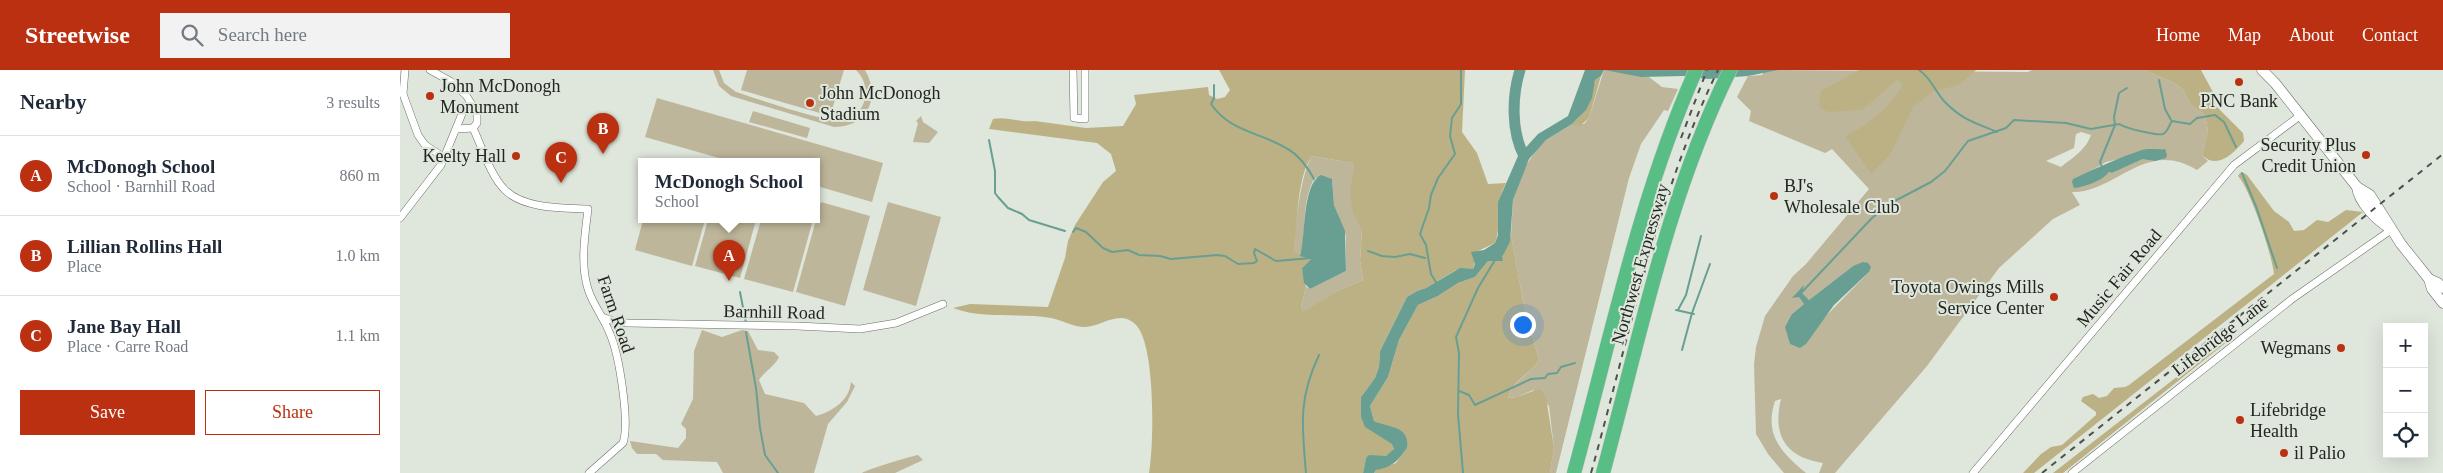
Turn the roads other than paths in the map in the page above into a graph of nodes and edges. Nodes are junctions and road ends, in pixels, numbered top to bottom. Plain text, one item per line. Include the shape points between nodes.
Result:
1 (405, 70) edge
2 (430, 70) edge
3 (1073, 70) edge
4 (1085, 70) edge
5 (1696, 70) edge
6 (1730, 70) edge
7 (1740, 70) edge
8 (2262, 70) edge
9 (470, 103) junction
10 (1718, 103) junction
11 (2300, 114) junction
12 (473, 128) junction
13 (457, 129) junction
14 (445, 158) junction
15 (400, 218) edge
16 (2391, 230) junction
17 (2429, 279) junction
18 (2443, 288) edge
19 (2443, 303) edge
20 (943, 304) dead end
21 (602, 316) junction
22 (589, 473) edge
23 (1574, 473) edge
24 (1603, 473) edge
25 (1973, 473) edge
26 (2072, 473) edge

1 - 14 street via 403,94 418,135 425,145
2 - 9 street via 459,87
3 - 4 street via 1074,118 1085,119
5 - 23 highway, Northwest Expressway via 1650,192
6 - 10 highway, Northwest Expressway
7 - 10 highway
8 - 11 main road
9 - 12 street via 478,119
9 - 13 street via 464,109
10 - 24 highway, Northwest Expressway via 1677,197
11 - 16 main road via 2357,187 2370,195
11 - 25 street, Music Fair Road via 2234,165
12 - 13 street
12 - 21 street, Farm Road via 498,180 512,195 536,204 588,209 586,276 588,289
13 - 14 street
14 - 15 street
16 - 17 main road
16 - 26 street, Lifebridge Lane via 2292,299
17 - 18 main road
17 - 19 main road
20 - 21 street, Barnhill Road via 896,323 860,329 628,323
21 - 22 street, Farm Road via 616,348 625,433 619,448

